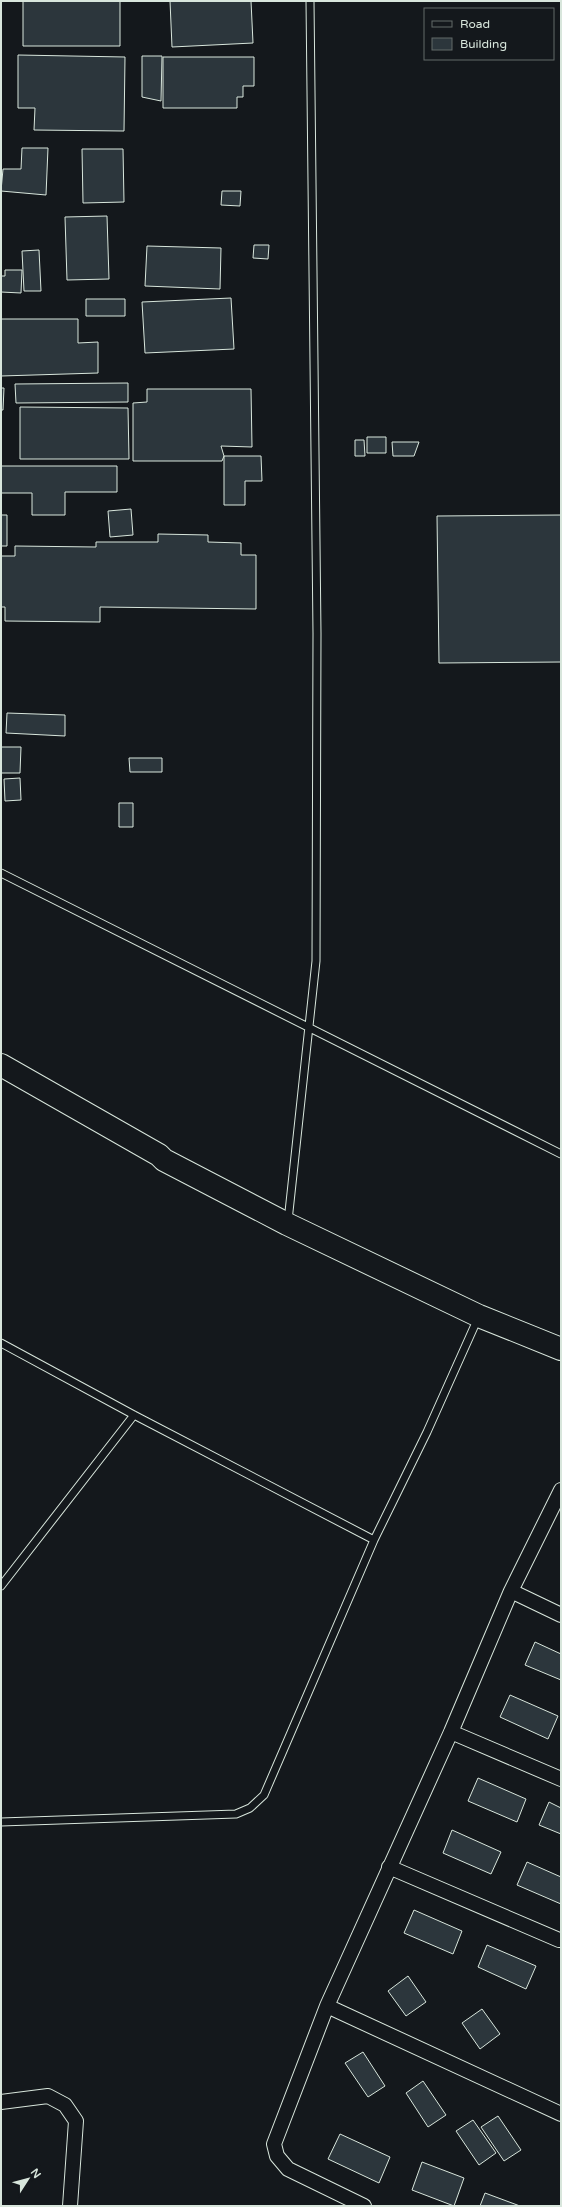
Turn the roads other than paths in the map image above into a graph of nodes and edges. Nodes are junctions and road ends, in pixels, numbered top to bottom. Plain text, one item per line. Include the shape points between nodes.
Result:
1 (310, 1) edge
2 (1, 873) edge
3 (310, 1028) junction
4 (1, 1065) edge
5 (1, 1082) edge
6 (561, 1154) edge
7 (164, 1160) junction
8 (287, 1224) junction
9 (479, 1316) junction
10 (1, 1343) edge
11 (561, 1349) edge
12 (134, 1416) junction
13 (561, 1490) edge
14 (374, 1540) junction
15 (1, 1586) edge
16 (511, 1592) junction
17 (561, 1615) edge
18 (451, 1732) junction
19 (561, 1779) edge
20 (1, 1822) edge
21 (389, 1867) junction
22 (559, 1940) dead end
23 (327, 2006) junction
24 (1, 2102) edge
25 (561, 2114) edge
26 (70, 2206) edge
27 (364, 2206) edge

1 - 3 lane via 316,426 317,833 316,961
2 - 3 lane
3 - 6 lane
3 - 8 lane
4 - 7 main road
5 - 7 main road via 114,1141 156,1160
7 - 8 main road
8 - 9 main road
9 - 11 main road
9 - 14 lane via 427,1432
10 - 12 lane
12 - 14 lane
12 - 15 lane
13 - 16 street
14 - 20 lane via 272,1778 264,1794 250,1808 236,1814
16 - 17 street
16 - 18 street
18 - 19 street
18 - 21 street
21 - 22 street
21 - 23 street
23 - 25 street
23 - 27 street via 274,2144 277,2156 288,2169
24 - 26 street via 48,2096 65,2105 76,2121

